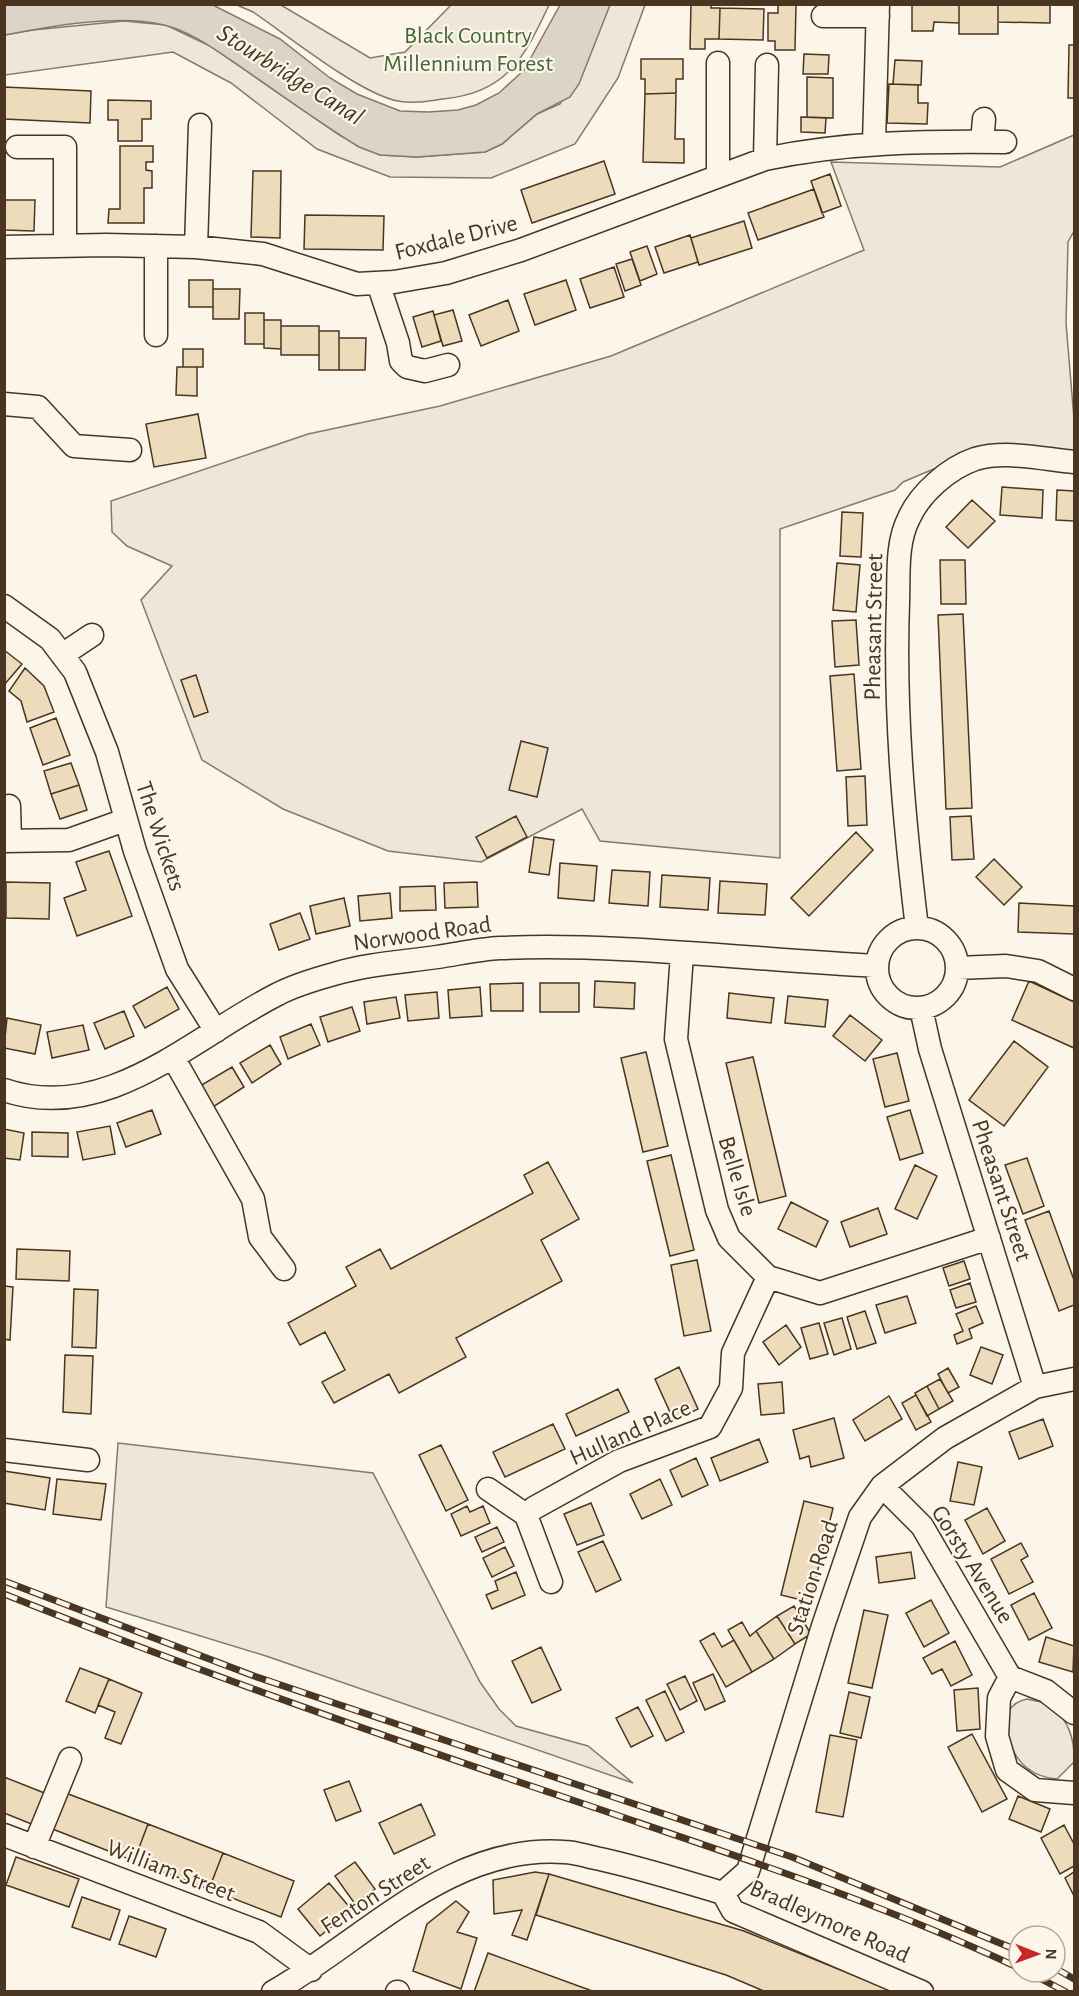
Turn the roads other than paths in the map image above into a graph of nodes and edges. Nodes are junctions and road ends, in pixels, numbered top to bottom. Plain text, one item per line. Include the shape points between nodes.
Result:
1 (878, 10) edge
2 (824, 16) dead end
3 (718, 63) dead end
4 (767, 65) dead end
5 (984, 119) dead end
6 (200, 125) dead end
7 (982, 142) junction
8 (1005, 142) dead end
9 (874, 143) junction
10 (17, 147) dead end
11 (765, 159) junction
12 (718, 176) junction
13 (65, 245) junction
14 (156, 246) junction
15 (4, 247) edge
16 (196, 247) junction
17 (378, 283) junction
18 (156, 335) dead end
19 (448, 365) dead end
20 (4, 404) edge
21 (130, 450) dead end
22 (1074, 462) edge
23 (4, 606) edge
24 (92, 635) dead end
25 (62, 655) junction
26 (9, 806) dead end
27 (125, 820) junction
28 (7, 841) edge
29 (917, 928) junction
30 (682, 954) junction
31 (877, 966) junction
32 (957, 968) junction
33 (1074, 989) edge
34 (921, 1008) junction
35 (216, 1031) junction
36 (174, 1059) junction
37 (4, 1090) edge
38 (989, 1238) junction
39 (284, 1269) dead end
40 (768, 1277) junction
41 (1074, 1379) edge
42 (1035, 1387) junction
43 (4, 1450) edge
44 (88, 1460) dead end
45 (882, 1486) junction
46 (488, 1489) dead end
47 (525, 1515) junction
48 (551, 1582) dead end
49 (1010, 1677) junction
50 (1074, 1713) edge
51 (70, 1759) dead end
52 (1074, 1793) edge
53 (4, 1835) edge
54 (34, 1846) junction
55 (723, 1893) junction
56 (311, 1970) junction
57 (273, 1992) edge
58 (922, 1992) edge

1 - 2 street
1 - 9 street
3 - 12 street
4 - 11 street
5 - 7 street
6 - 16 street
7 - 8 street, Foxdale Drive
7 - 9 street, Foxdale Drive
9 - 11 street, Foxdale Drive
10 - 13 street via 65,147
11 - 12 street, Foxdale Drive
12 - 17 street, Foxdale Drive via 521,250 446,273
13 - 14 street, Foxdale Drive
13 - 15 street, Foxdale Drive
14 - 16 street, Foxdale Drive
14 - 18 street
16 - 17 street, Foxdale Drive via 263,254 357,284
17 - 19 street via 400,361 425,371
20 - 21 street via 38,406 74,446
22 - 29 street, Pheasant Street via 1004,455 975,459 954,470 920,498 908,519 900,551 897,645 902,797
23 - 25 street, The Wickets via 50,639
24 - 25 street
25 - 27 street, The Wickets via 75,672 107,752
26 - 28 street
27 - 28 street via 69,840
27 - 35 street, The Wickets via 177,969
29 - 31 street via 893,936 882,950
29 - 32 street via 946,940
30 - 31 street, Norwood Road
30 - 35 street, Norwood Road via 498,948 372,964 279,993
30 - 40 street, Belle Isle via 675,1039 717,1210 729,1238
31 - 34 street via 879,980 890,997 903,1006
32 - 33 street via 1006,966 1038,971
32 - 34 street via 954,985 947,995 936,1004
34 - 38 street, Pheasant Street
35 - 36 street, Norwood Road
36 - 37 street, Norwood Road via 116,1086 72,1096 22,1096
36 - 39 street via 253,1199 260,1237
38 - 40 street, Belle Isle via 820,1293
38 - 42 street, Pheasant Street
40 - 47 street, Hulland Place via 733,1353 731,1388 711,1427 619,1461
41 - 42 street, Station Road
42 - 45 street, Station Road via 945,1438
43 - 44 street
45 - 49 street, Gorsty Avenue via 922,1526
45 - 55 street, Station Road via 855,1527 748,1871
46 - 47 street
47 - 48 street
49 - 50 street via 1046,1691
49 - 52 street via 999,1698 997,1736 1007,1770 1035,1790
51 - 54 street
53 - 54 street, William Street
54 - 56 street, William Street via 259,1932
55 - 56 street, Fenton Street via 620,1863 564,1852 515,1855 466,1870 425,1889
55 - 58 street, Bradleymore Road via 733,1911
56 - 57 street, Fenton Street

